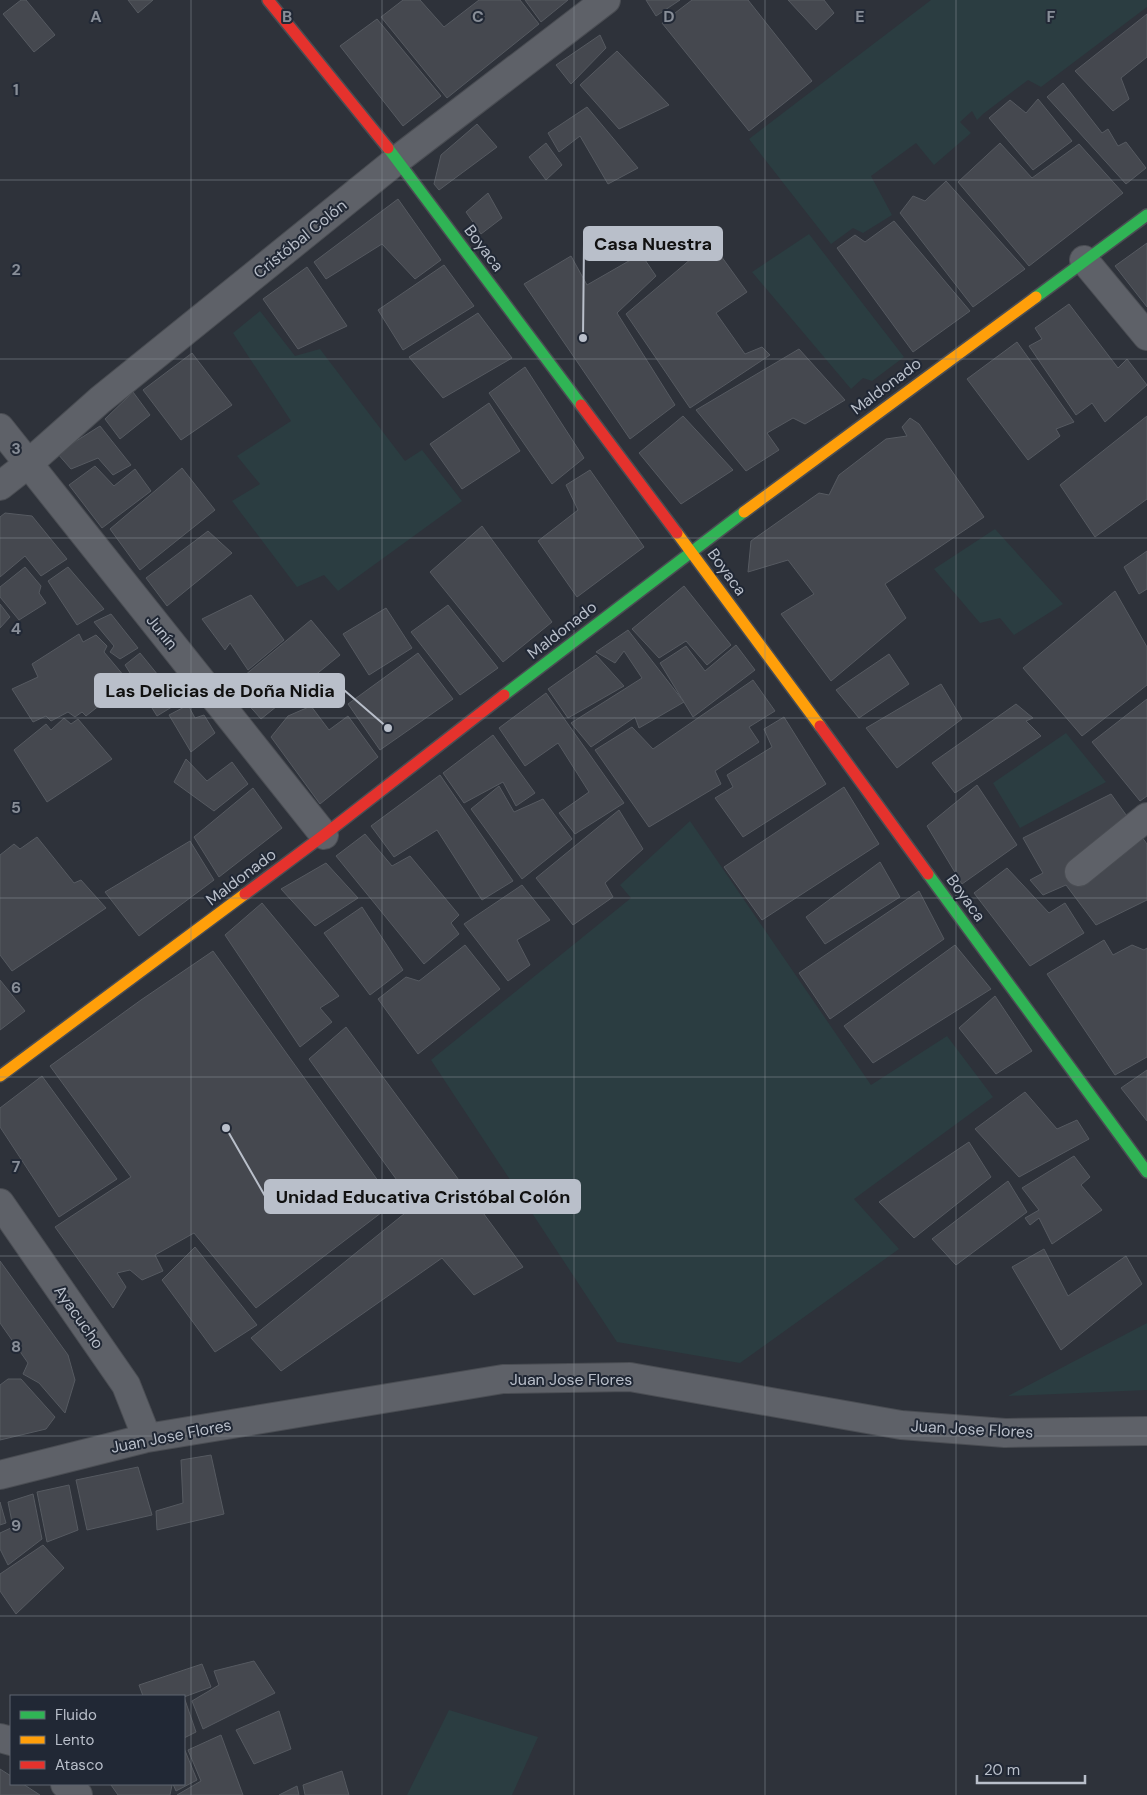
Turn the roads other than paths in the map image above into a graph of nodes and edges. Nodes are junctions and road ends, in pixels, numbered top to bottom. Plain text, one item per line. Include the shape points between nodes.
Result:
1 (268, 0) edge
2 (606, 0) edge
3 (397, 160) junction
4 (1147, 214) edge
5 (1084, 260) junction
6 (1147, 336) edge
7 (0, 428) edge
8 (28, 464) junction
9 (0, 486) edge
10 (692, 551) junction
11 (1147, 817) edge
12 (324, 835) junction
13 (1079, 872) dead end
14 (0, 1076) edge
15 (1147, 1172) edge
16 (0, 1203) edge
17 (1147, 1431) edge
18 (147, 1438) junction
19 (0, 1475) edge
20 (66, 1785) edge
21 (78, 1795) edge

1 - 3 street, Boyaca
2 - 3 street, Cristóbal Colón
3 - 8 street, Cristóbal Colón via 100,400
3 - 10 street, Boyaca
4 - 5 street, Maldonado
5 - 6 street
5 - 10 street, Maldonado
7 - 8 street, Junín
8 - 9 street, Cristóbal Colón
8 - 12 street, Junín
10 - 12 street, Maldonado
10 - 15 street, Boyaca
11 - 13 street
12 - 14 street, Maldonado
16 - 18 street, Ayacucho via 126,1385
17 - 18 street, Juan Jose Flores via 1005,1433 901,1425 630,1377 503,1380
18 - 19 street, Juan Jose Flores
20 - 21 street

